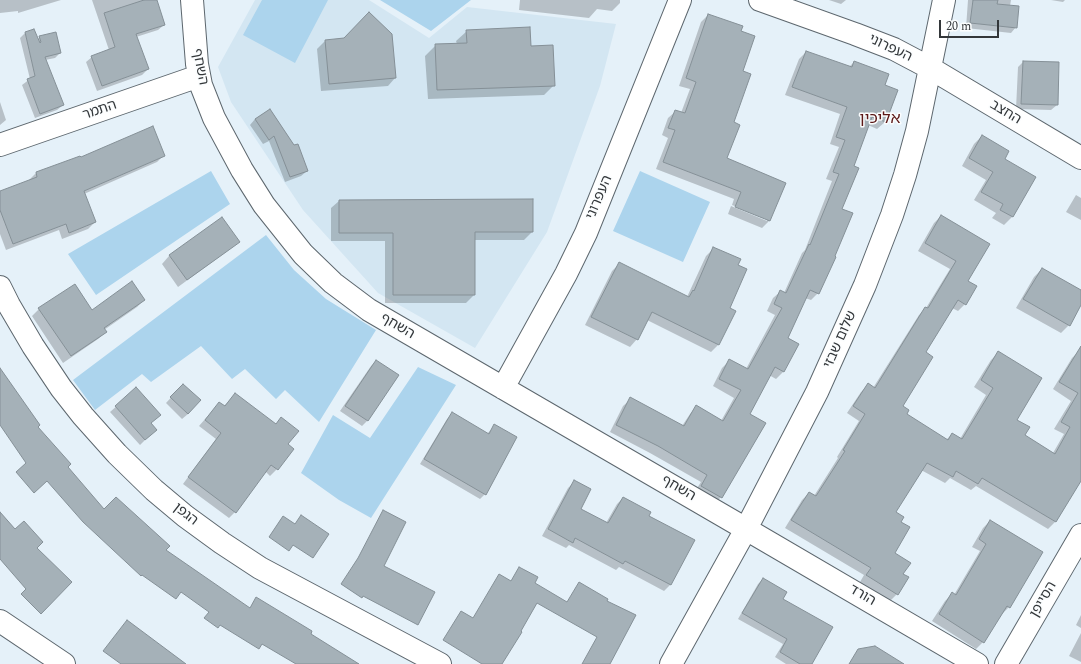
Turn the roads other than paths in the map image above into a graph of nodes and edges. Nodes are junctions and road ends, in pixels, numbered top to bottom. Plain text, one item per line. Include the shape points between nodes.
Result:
1 (192, 0) edge
2 (680, 0) edge
3 (760, 0) edge
4 (944, 0) edge
5 (930, 68) junction
6 (199, 76) junction
7 (0, 146) edge
8 (1081, 158) edge
9 (0, 287) edge
10 (503, 388) junction
11 (746, 529) junction
12 (1081, 536) edge
13 (0, 621) edge
14 (672, 661) edge
15 (64, 664) edge
16 (440, 664) edge
17 (977, 664) edge
18 (1006, 664) edge

1 - 6 street, השחף
2 - 10 street, העפרוני via 586,233
3 - 5 street, העפרוני via 894,49
4 - 5 street, שלום שבזי
5 - 8 street, החצב
5 - 11 street, שלום שבזי via 917,131 882,245 817,392
6 - 7 street, התמר
6 - 10 street, השחף via 214,118 242,170 264,205 303,254 333,283 369,310
9 - 16 street, הגפן via 33,346 61,388 117,454 154,490 185,516 260,568
10 - 11 street, השחף
11 - 14 street, שלום שבזי
11 - 17 street, הורד
12 - 18 street, הסייפן
13 - 15 street

